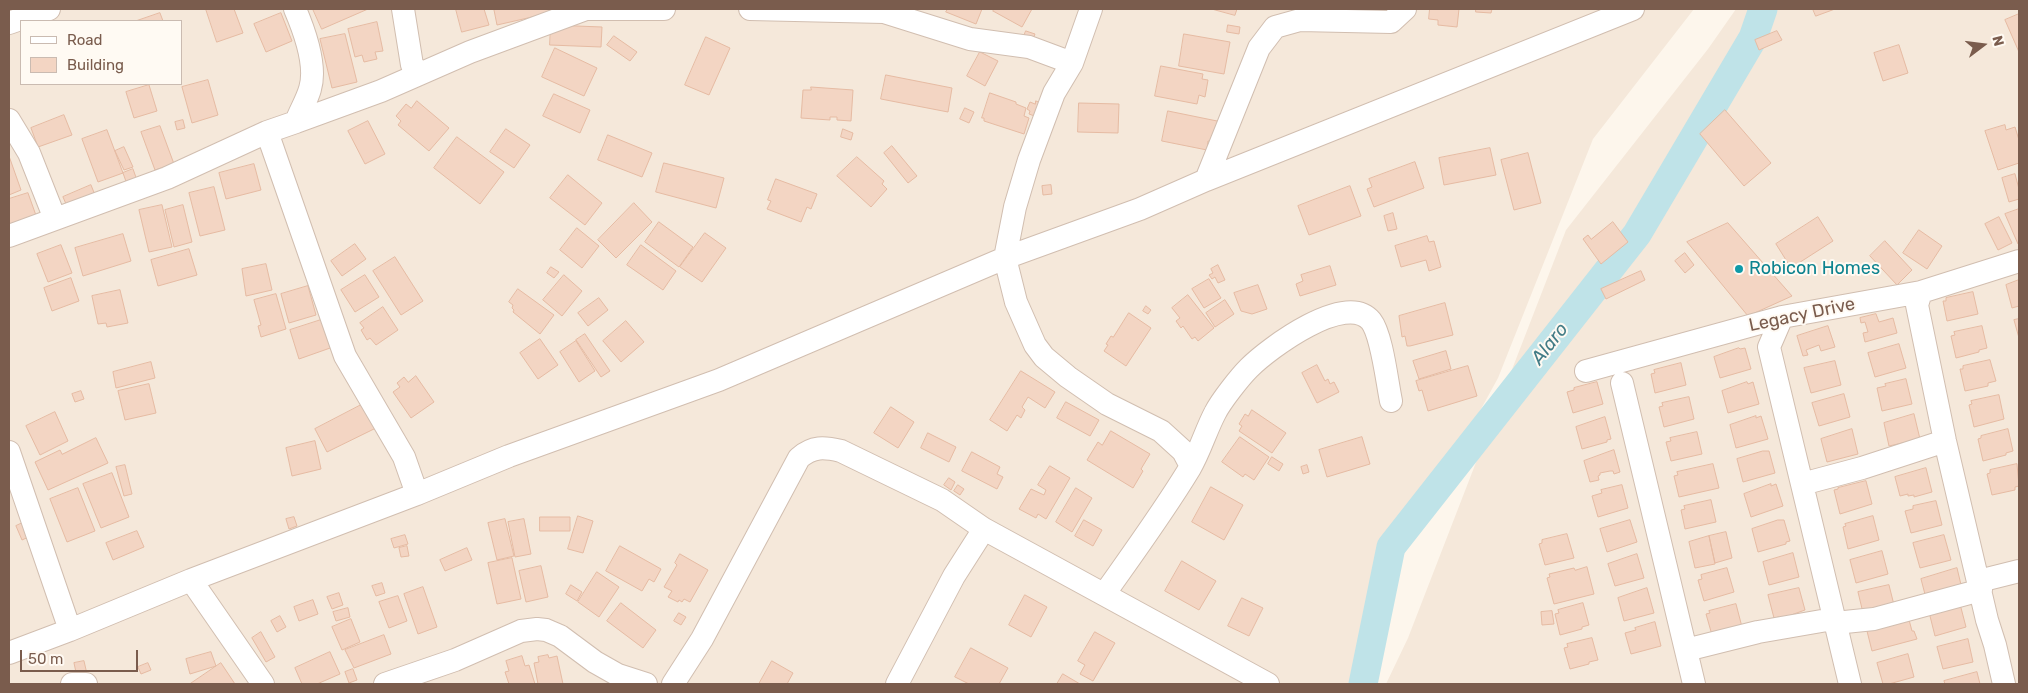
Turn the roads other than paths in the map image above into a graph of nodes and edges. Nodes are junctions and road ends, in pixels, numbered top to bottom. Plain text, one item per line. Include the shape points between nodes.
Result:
1 (49, 9) edge
2 (295, 9) edge
3 (403, 9) edge
4 (664, 9) edge
5 (750, 9) edge
6 (1091, 9) edge
7 (1405, 9) edge
8 (1633, 9) edge
9 (9, 23) edge
10 (1072, 63) junction
11 (420, 74) junction
12 (9, 120) edge
13 (296, 122) junction
14 (267, 132) junction
15 (1206, 180) junction
16 (55, 219) junction
17 (9, 236) edge
18 (1005, 258) junction
19 (2019, 261) edge
20 (1921, 292) junction
21 (1782, 317) junction
22 (1586, 371) dead end
23 (1622, 383) dead end
24 (1391, 401) dead end
25 (1945, 441) junction
26 (9, 452) edge
27 (1191, 466) junction
28 (1802, 484) junction
29 (417, 494) junction
30 (984, 528) junction
31 (2019, 571) edge
32 (190, 580) junction
33 (1980, 586) junction
34 (1105, 594) junction
35 (1834, 621) junction
36 (70, 630) junction
37 (1686, 650) junction
38 (9, 653) edge
39 (899, 683) edge
40 (72, 684) edge
41 (86, 684) edge
42 (264, 684) edge
43 (385, 684) edge
44 (646, 684) edge
45 (673, 684) edge
46 (1268, 684) edge
47 (1694, 684) edge
48 (1850, 684) edge
49 (2004, 684) edge

1 - 9 street
2 - 13 street via 311,63 311,88
3 - 11 street via 412,65
4 - 11 street via 586,9
5 - 10 street via 884,12 970,39 1029,47
6 - 10 street
7 - 15 street via 1391,22 1300,20 1275,27 1259,48
8 - 15 street
10 - 18 street via 1054,93 1030,160 1015,207
11 - 13 street
12 - 16 street via 29,153
13 - 14 street
14 - 16 street via 167,178
14 - 29 street via 345,356 404,457
15 - 18 street via 1140,209
16 - 17 street
18 - 27 street via 1016,302 1044,358 1107,404 1161,432 1183,451
18 - 29 street via 719,380 509,456
19 - 20 street, Legacy Drive
20 - 21 street, Legacy Drive
20 - 25 street via 1917,305
21 - 22 street, Legacy Drive
21 - 28 street via 1769,347
23 - 37 street
24 - 27 street via 1373,323 1367,316 1356,313 1324,317 1304,327 1249,368 1216,411
25 - 28 street
25 - 33 street
26 - 36 street
27 - 34 street
28 - 35 street
29 - 32 street
30 - 34 street
30 - 39 street via 954,576
30 - 45 street via 942,500 841,451 824,447 807,451 799,458 702,639
31 - 33 street
32 - 36 street
32 - 42 street
33 - 35 street via 1874,619
33 - 49 street
34 - 46 street
35 - 37 street via 1758,632
35 - 48 street
36 - 38 street
37 - 47 street
40 - 41 street
43 - 44 street via 454,660 521,631 537,629 560,636 618,675

